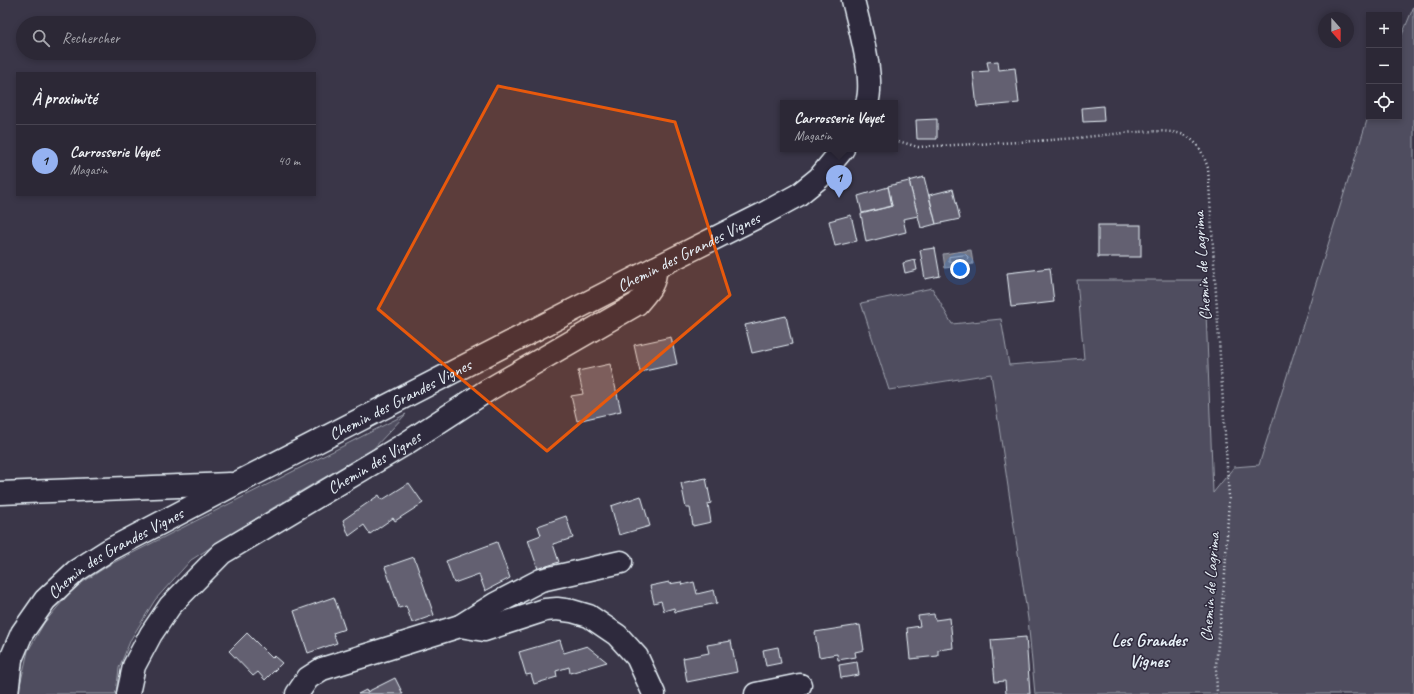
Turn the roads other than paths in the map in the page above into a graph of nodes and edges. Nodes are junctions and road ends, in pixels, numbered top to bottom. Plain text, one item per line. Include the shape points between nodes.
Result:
1 (853, 0) edge
2 (867, 100) edge
3 (841, 152) edge
4 (655, 268) junction
5 (235, 484) junction
6 (0, 493) edge
7 (621, 562) dead end
8 (460, 626) junction
9 (800, 685) dead end
10 (7, 694) edge
11 (128, 694) edge
12 (297, 694) edge
13 (654, 694) edge
14 (756, 694) edge

1 - 2 street via 868,76
3 - 4 street, Chemin des Grandes Vignes via 819,178 798,195
4 - 5 street, Chemin des Grandes Vignes
4 - 11 street, Chemin des Vignes via 656,278 637,304 488,390 372,464 222,553 170,606 151,634 134,666
5 - 6 street
5 - 10 street, Chemin des Grandes Vignes via 109,550 76,571 50,595 22,633 11,660
7 - 8 street via 541,580
8 - 12 street via 322,669 308,678
8 - 13 street via 484,630 545,610 572,611 589,616 617,635 637,657
9 - 14 street

